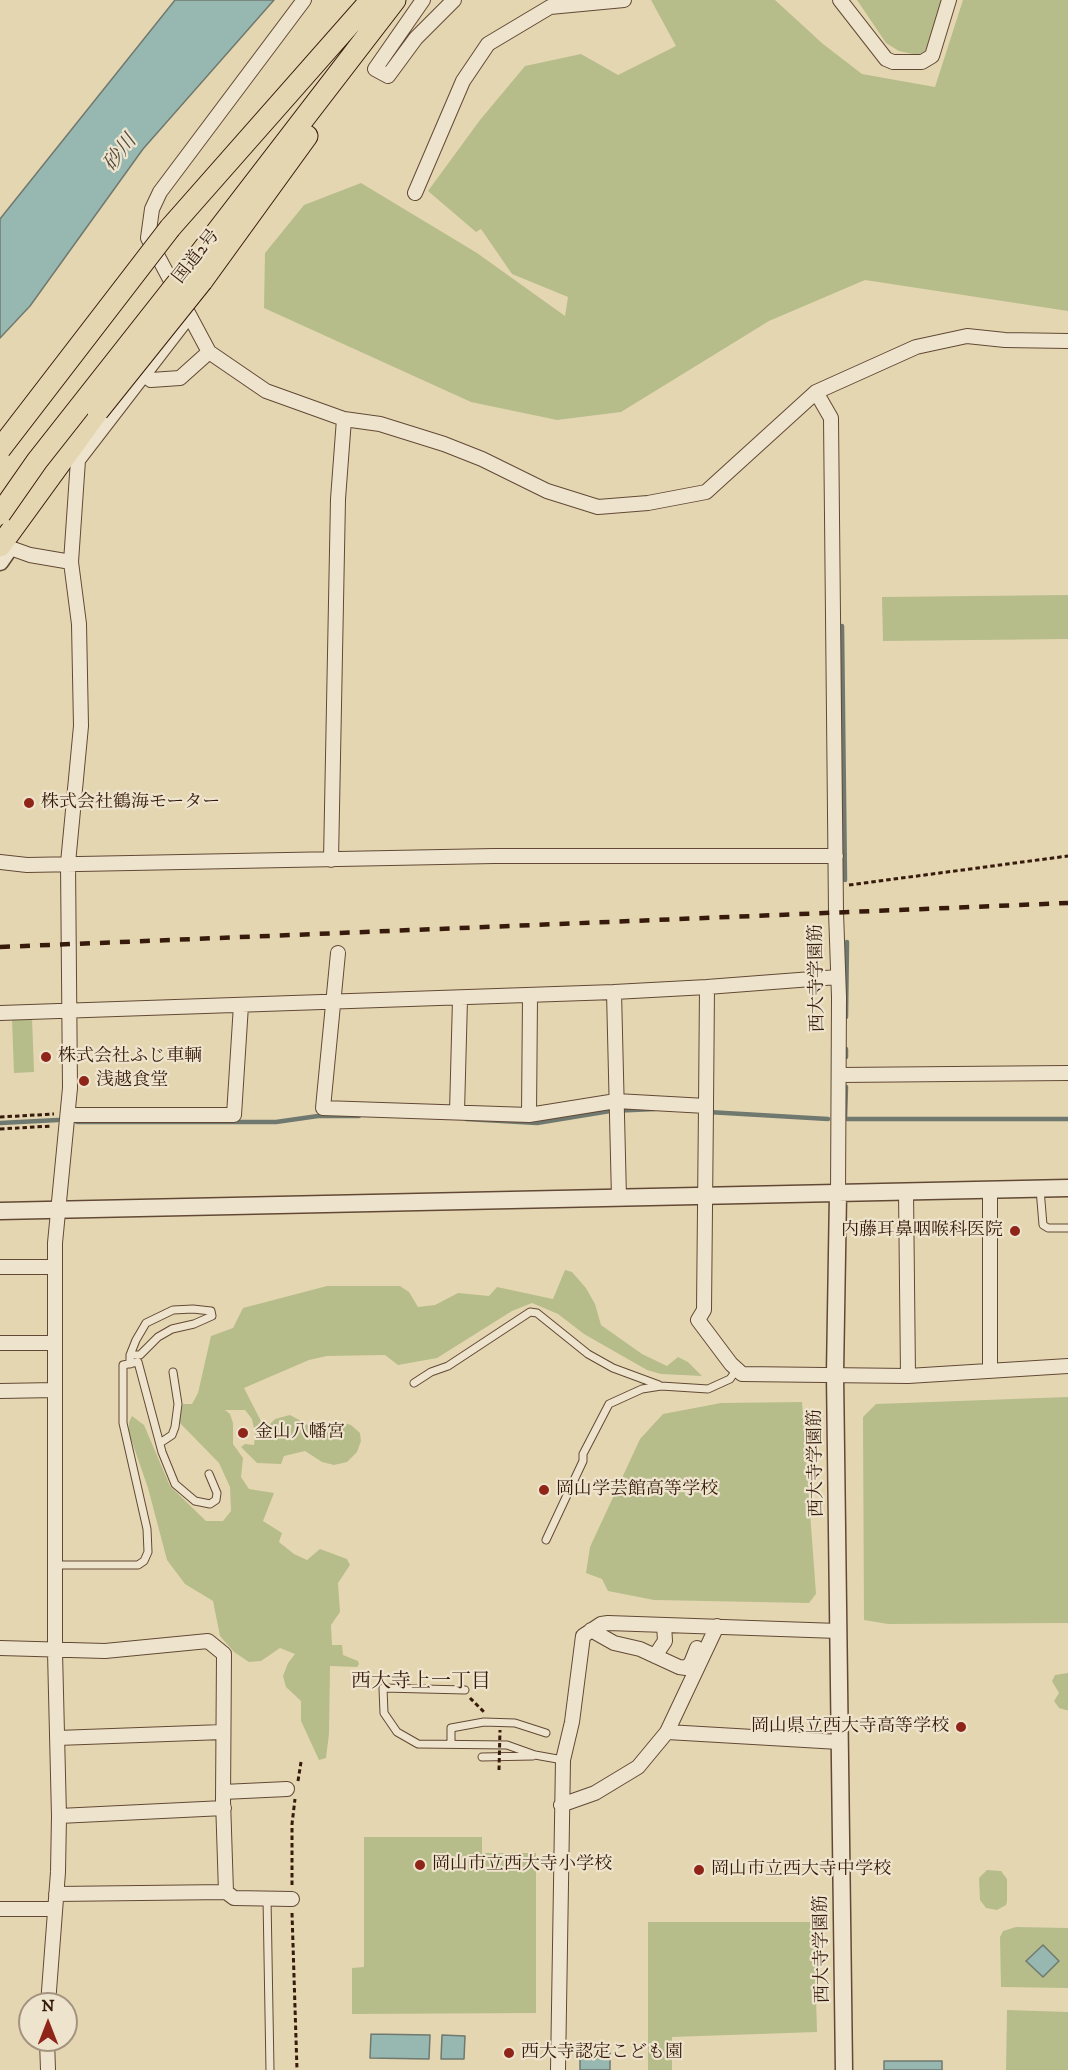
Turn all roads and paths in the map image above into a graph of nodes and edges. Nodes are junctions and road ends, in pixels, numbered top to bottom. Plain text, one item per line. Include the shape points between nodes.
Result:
1 (304, 0) edge
2 (423, 0) edge
3 (454, 0) edge
4 (624, 0) edge
5 (840, 0) edge
6 (949, 0) edge
7 (384, 5) edge
8 (415, 193) dead end
9 (195, 275) junction
10 (188, 317) junction
11 (1068, 341) edge
12 (209, 352) junction
13 (145, 375) junction
14 (816, 392) junction
15 (344, 419) junction
16 (0, 448) edge
17 (0, 514) edge
18 (2, 549) edge
19 (71, 562) junction
20 (836, 856) junction
21 (1068, 856) edge
22 (331, 860) junction
23 (0, 862) edge
24 (68, 863) junction
25 (836, 888) junction
26 (338, 953) dead end
27 (838, 977) junction
28 (707, 987) junction
29 (614, 992) junction
30 (530, 997) junction
31 (460, 999) junction
32 (332, 1003) junction
33 (241, 1005) junction
34 (69, 1010) junction
35 (0, 1013) edge
36 (1068, 1073) edge
37 (838, 1075) junction
38 (617, 1108) junction
39 (706, 1110) junction
40 (457, 1112) junction
41 (529, 1115) junction
42 (0, 1117) edge
43 (67, 1120) junction
44 (0, 1129) edge
45 (1040, 1188) junction
46 (1068, 1188) edge
47 (990, 1190) junction
48 (906, 1191) junction
49 (838, 1194) junction
50 (705, 1195) junction
51 (619, 1198) junction
52 (58, 1210) junction
53 (0, 1211) edge
54 (1068, 1228) edge
55 (0, 1267) edge
56 (55, 1267) junction
57 (0, 1343) edge
58 (55, 1343) junction
59 (130, 1355) junction
60 (130, 1364) junction
61 (1068, 1366) edge
62 (736, 1369) junction
63 (990, 1371) junction
64 (173, 1372) dead end
65 (835, 1374) junction
66 (908, 1376) junction
67 (414, 1383) dead end
68 (661, 1386) junction
69 (55, 1390) junction
70 (0, 1391) edge
71 (160, 1443) junction
72 (209, 1474) dead end
73 (546, 1540) dead end
74 (55, 1565) junction
75 (664, 1625) junction
76 (712, 1626) junction
77 (591, 1630) junction
78 (838, 1631) junction
79 (0, 1648) edge
80 (55, 1652) junction
81 (655, 1656) junction
82 (465, 1690) dead end
83 (470, 1698) dead end
84 (484, 1710) dead end
85 (500, 1730) dead end
86 (223, 1732) junction
87 (546, 1732) dead end
88 (667, 1732) junction
89 (57, 1738) junction
90 (839, 1742) junction
91 (451, 1744) junction
92 (535, 1755) junction
93 (482, 1757) dead end
94 (563, 1760) junction
95 (301, 1762) dead end
96 (499, 1770) dead end
97 (294, 1788) junction
98 (223, 1792) junction
99 (561, 1805) junction
100 (224, 1809) junction
101 (59, 1816) junction
102 (226, 1892) junction
103 (56, 1894) junction
104 (267, 1898) junction
105 (292, 1899) junction
106 (0, 1909) edge
107 (54, 1909) junction
108 (49, 1992) edge
109 (47, 2052) edge
110 (48, 2070) edge
111 (270, 2070) edge
112 (297, 2070) edge
113 (558, 2070) edge
114 (844, 2070) edge

1 - 10 street via 160,192 152,209 148,238
2 - 3 street via 375,69 388,76 416,38
4 - 8 street via 550,7 488,44 463,81
5 - 6 street via 886,59 922,62 932,56
7 - 9 highway via 293,157
7 - 16 highway, bridge via 170,228
9 - 17 highway, 国道2号, bridge via 37,461
9 - 18 highway, bridge
10 - 12 street
10 - 13 street
11 - 14 street via 967,336 916,347
12 - 13 street via 180,378 152,380
12 - 15 street via 266,391
13 - 19 street via 78,460
14 - 15 street via 706,492 598,507 547,491 444,444 380,424
14 - 20 street, 西大寺学園筋 via 831,418
15 - 22 street via 338,499
18 - 19 street
19 - 24 street via 79,624 81,726
20 - 22 street
20 - 25 street, 西大寺学園筋
21 - 25 path
22 - 24 street
23 - 24 street
24 - 34 street
25 - 27 street, 西大寺学園筋
26 - 32 street
27 - 28 street
27 - 37 street, 西大寺学園筋
28 - 29 street
28 - 39 street
29 - 30 street
29 - 38 street
30 - 31 street
30 - 41 street
31 - 32 street
31 - 40 street
32 - 33 street
32 - 40 street via 324,1108
33 - 34 street
33 - 43 street via 234,1115
34 - 35 street
34 - 43 street
36 - 37 street
37 - 49 street, 西大寺学園筋
38 - 39 street
38 - 41 street
38 - 51 street
39 - 50 street
40 - 41 street
42 - 43 path
43 - 44 path
43 - 52 street
45 - 46 street
45 - 47 street
45 - 54 lane via 1043,1225
47 - 48 street
47 - 63 street
48 - 49 street
48 - 66 street
49 - 50 street
49 - 65 street, 西大寺学園筋
50 - 51 street
50 - 62 street via 704,1310 698,1320
51 - 52 street
52 - 53 street
52 - 56 street
55 - 56 street
56 - 58 street
57 - 58 street
58 - 69 street
59 - 59 lane via 146,1323 160,1314 193,1309 211,1311 212,1316 172,1329 158,1336 140,1355
59 - 60 lane
60 - 71 lane via 138,1362
60 - 74 lane via 123,1365 123,1423 147,1529 148,1552 138,1565
61 - 63 street
62 - 65 street via 742,1374
62 - 68 lane via 730,1379 708,1389
63 - 66 street
64 - 71 lane via 178,1404 176,1427
65 - 66 street
65 - 78 street, 西大寺学園筋
67 - 68 lane via 530,1312 537,1313 588,1354
68 - 73 lane via 642,1389 606,1407
69 - 70 street
69 - 74 street
71 - 72 lane via 175,1484 203,1505 216,1500
74 - 80 street
75 - 76 street
75 - 77 street via 608,1623
75 - 81 street via 665,1641
76 - 78 street
76 - 81 street via 686,1668
76 - 88 street
77 - 81 street via 614,1643
77 - 94 street via 580,1643 572,1722
78 - 90 street, 西大寺学園筋
79 - 80 street
80 - 86 street via 208,1641 224,1654
80 - 89 street
82 - 91 lane via 383,1688 384,1713 397,1732 418,1744
83 - 84 path
85 - 96 path, bridge
86 - 89 street
86 - 98 street
87 - 91 lane via 515,1723 484,1722 451,1728
88 - 90 street
88 - 99 street via 631,1772 595,1793
89 - 101 street
90 - 114 street, 西大寺学園筋
91 - 92 lane via 507,1745
92 - 93 lane
92 - 94 lane
94 - 99 street
95 - 97 path
97 - 98 street
97 - 105 path
98 - 100 street
99 - 113 street
100 - 101 street
100 - 102 street
101 - 103 street
102 - 103 street
102 - 104 street via 234,1898
103 - 107 street
104 - 105 street
104 - 111 lane
105 - 112 path
106 - 107 street
107 - 108 street
109 - 110 street

